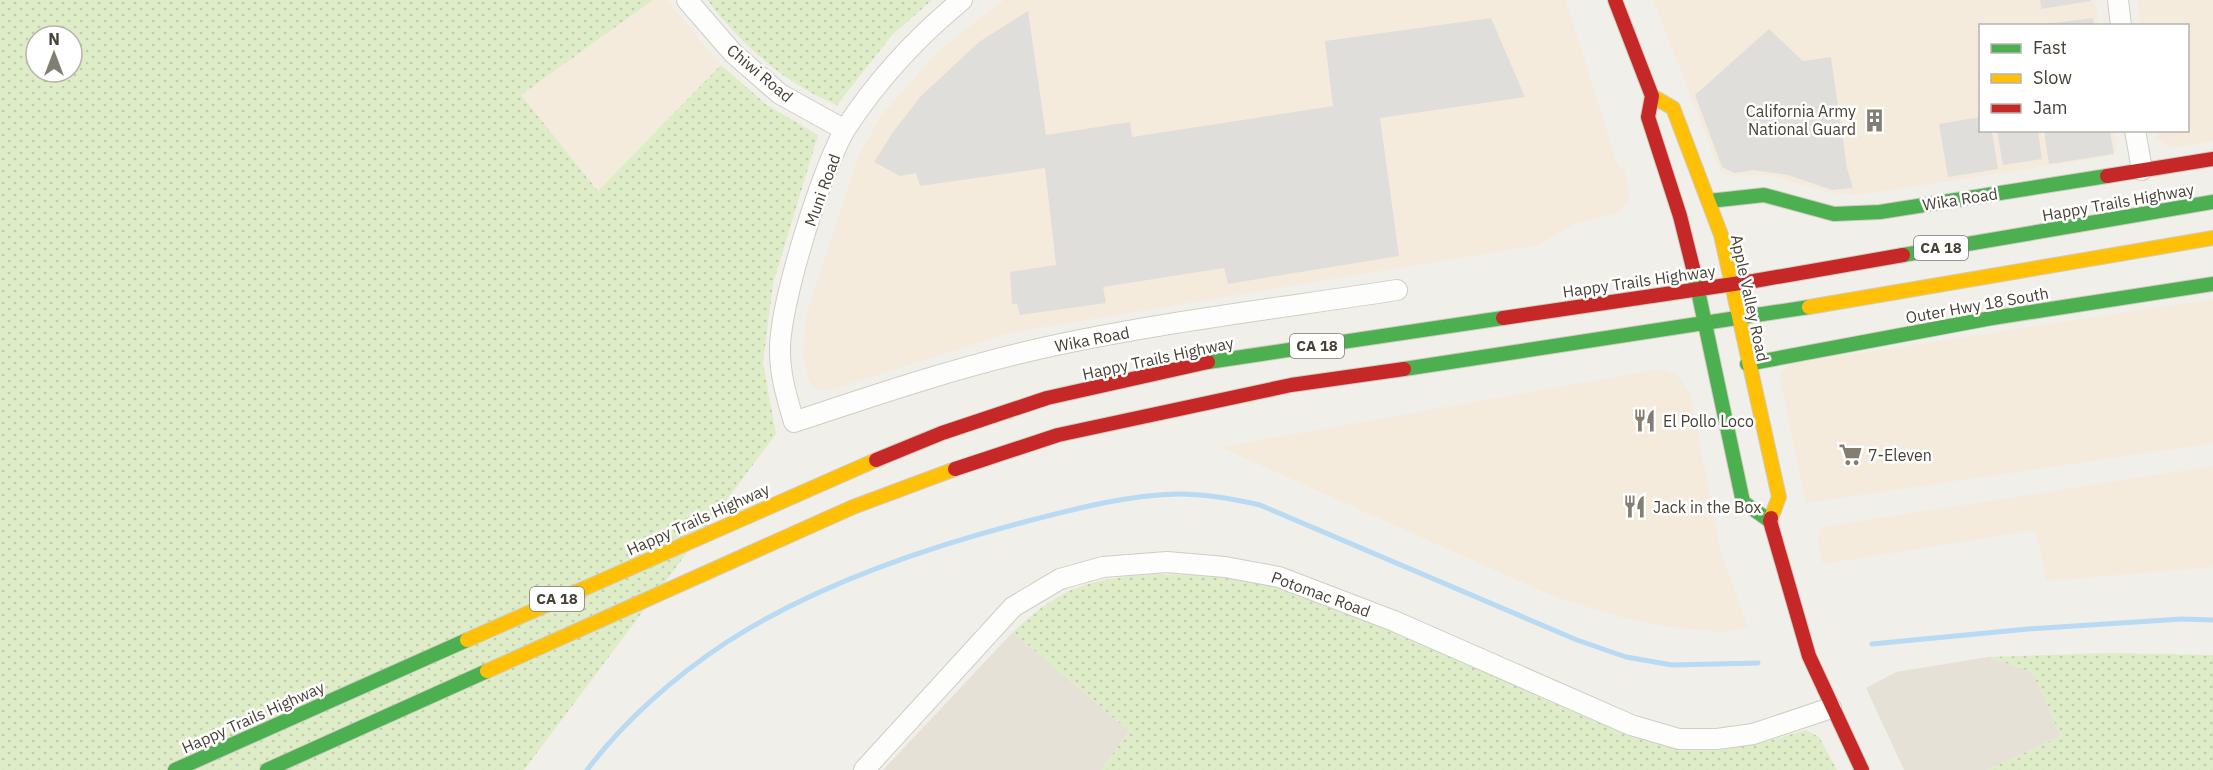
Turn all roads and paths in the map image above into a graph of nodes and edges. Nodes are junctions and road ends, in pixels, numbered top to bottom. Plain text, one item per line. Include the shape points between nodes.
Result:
1 (687, 0) edge
2 (962, 0) edge
3 (1615, 0) edge
4 (2118, 0) edge
5 (2121, 24) edge
6 (1652, 96) junction
7 (845, 130) junction
8 (2135, 132) edge
9 (2213, 159) edge
10 (2142, 170) junction
11 (1708, 201) junction
12 (2213, 202) edge
13 (2213, 238) edge
14 (1731, 284) junction
15 (2213, 284) edge
16 (1699, 289) junction
17 (1397, 290) dead end
18 (1738, 320) junction
19 (1706, 325) junction
20 (1747, 364) junction
21 (794, 422) joint
22 (1770, 521) junction
23 (1831, 708) junction
24 (175, 770) edge
25 (267, 770) edge
26 (864, 770) edge
27 (1862, 770) edge

1 - 7 street, Chiwi Road via 733,53 780,94
2 - 7 street, Muni Road via 926,30 885,74
3 - 6 main road
4 - 5 street
6 - 11 main road, Apple Valley Road via 1673,108
6 - 16 main road via 1648,117
7 - 21 street, Muni Road via 809,225 783,312 782,382
8 - 10 street
9 - 10 main road, Wika Road
10 - 11 main road, Wika Road via 1880,212 1834,214 1764,195
11 - 14 main road, Apple Valley Road via 1721,235
12 - 14 main road, Happy Trails Highway / CA 18
13 - 18 main road, CA 18
14 - 16 main road, Happy Trails Highway / CA 18
14 - 18 main road, Apple Valley Road
15 - 20 main road, Outer Hwy 18 South via 1992,318
16 - 19 main road
16 - 24 main road, Happy Trails Highway / CA 18 via 1214,361 1037,402 942,433 841,474
17 - 21 street, Wika Road via 1047,347 917,380
18 - 19 main road, CA 18
18 - 20 main road, Apple Valley Road
19 - 22 main road via 1743,502
19 - 25 main road, CA 18 via 1291,386 1058,435 853,507
20 - 22 main road, Apple Valley Road via 1779,497
22 - 23 main road via 1809,656
23 - 26 street, Potomac Road via 1753,734 1679,739 1631,725 1394,621 1279,577 1167,562 1103,567 1060,579 1013,607
23 - 27 main road

